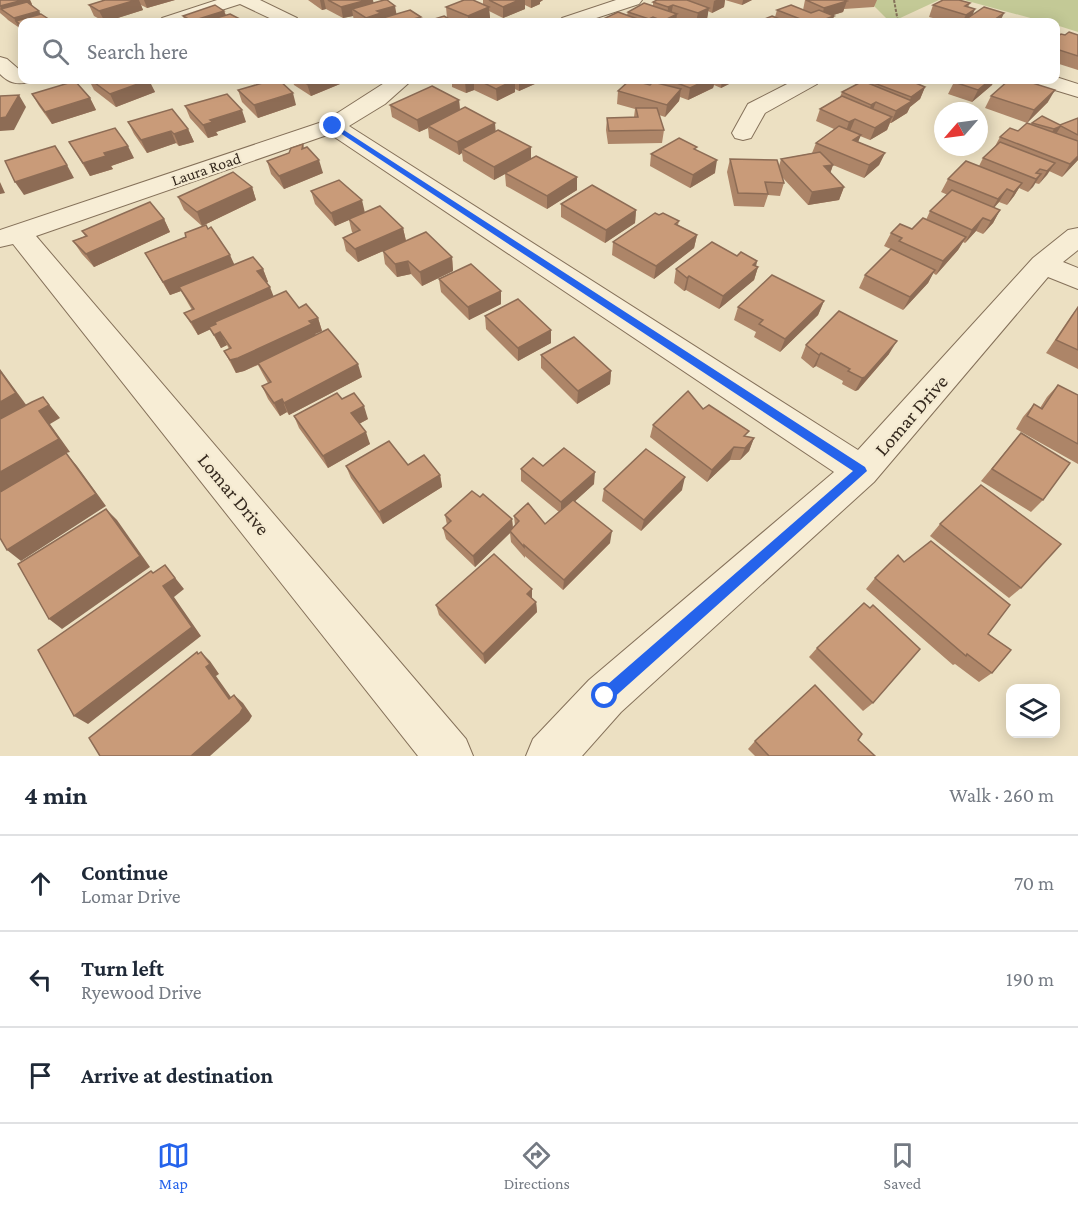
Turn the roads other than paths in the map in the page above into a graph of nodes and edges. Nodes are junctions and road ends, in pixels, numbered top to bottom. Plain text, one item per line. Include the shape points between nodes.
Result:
1 (234, 0) edge
2 (246, 0) edge
3 (633, 0) edge
4 (180, 18) edge
5 (283, 18) edge
6 (580, 18) edge
7 (0, 63) edge
8 (18, 77) edge
9 (397, 84) edge
10 (802, 84) edge
11 (1055, 84) edge
12 (1078, 91) edge
13 (333, 126) junction
14 (743, 133) dead end
15 (9, 236) edge
16 (1078, 236) edge
17 (1043, 264) junction
18 (1078, 279) edge
19 (861, 471) junction
20 (449, 756) edge
21 (550, 756) edge

1 - 4 street
2 - 5 street
3 - 6 street
7 - 8 street
9 - 13 street, Laura Road
10 - 14 street via 756,108
11 - 12 street
13 - 15 street, Laura Road
13 - 19 street
15 - 20 street, Lomar Drive
16 - 17 street, Lomar Drive
17 - 18 street
17 - 19 street, Lomar Drive
19 - 21 street, Lomar Drive via 605,696

